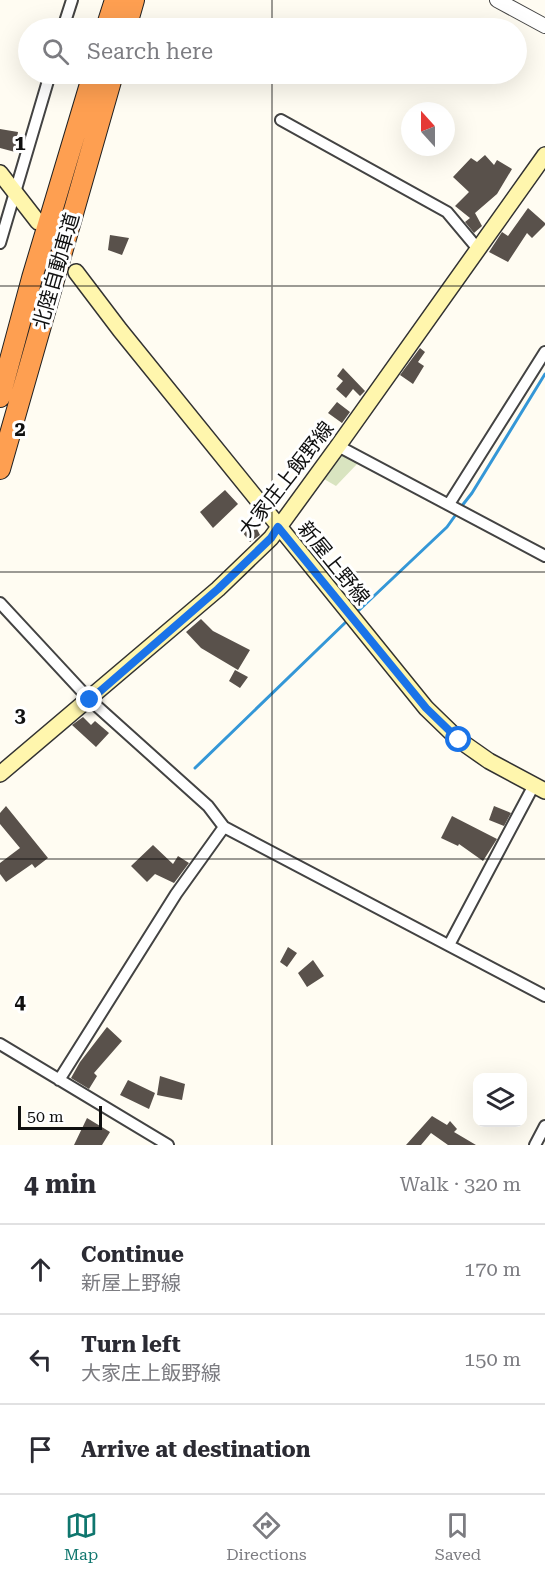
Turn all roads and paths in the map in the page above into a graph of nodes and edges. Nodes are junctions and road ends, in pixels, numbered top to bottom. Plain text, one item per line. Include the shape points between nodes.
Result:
1 (72, 0) edge
2 (115, 0) edge
3 (134, 0) edge
4 (497, 0) edge
5 (66, 18) edge
6 (109, 18) edge
7 (129, 18) edge
8 (545, 26) edge
9 (47, 84) edge
10 (90, 84) edge
11 (110, 84) edge
12 (281, 120) dead end
13 (545, 155) edge
14 (0, 173) edge
15 (15, 192) junction
16 (38, 222) dead end
17 (0, 243) edge
18 (478, 249) junction
19 (76, 272) dead end
20 (545, 352) edge
21 (0, 397) edge
22 (338, 446) junction
23 (0, 469) edge
24 (449, 504) junction
25 (278, 527) junction
26 (545, 556) edge
27 (0, 603) edge
28 (90, 700) junction
29 (0, 774) edge
30 (539, 788) edge
31 (224, 826) junction
32 (449, 945) junction
33 (545, 996) edge
34 (0, 1044) edge
35 (59, 1080) junction
36 (545, 1126) edge
37 (168, 1145) edge
38 (534, 1145) edge

1 - 5 street
2 - 6 highway
3 - 7 highway
4 - 8 street
9 - 15 street
10 - 21 highway, 北陸自動車道
11 - 23 highway, 北陸自動車道
12 - 18 street via 447,212
13 - 18 main road, 大家庄上飯野線
14 - 15 main road
15 - 16 main road
15 - 17 street
18 - 22 main road, 大家庄上飯野線
19 - 25 main road, 新屋上野線
20 - 24 street
22 - 24 street
22 - 25 main road, 大家庄上飯野線
24 - 26 street
25 - 28 main road, 大家庄上飯野線 via 218,589
25 - 30 main road, 新屋上野線 via 426,708 459,740
27 - 28 street
28 - 29 main road, 大家庄上飯野線
28 - 31 street via 208,806
30 - 32 street
31 - 32 street
31 - 35 street via 176,894
32 - 33 street
34 - 35 street
35 - 37 street
36 - 38 street

